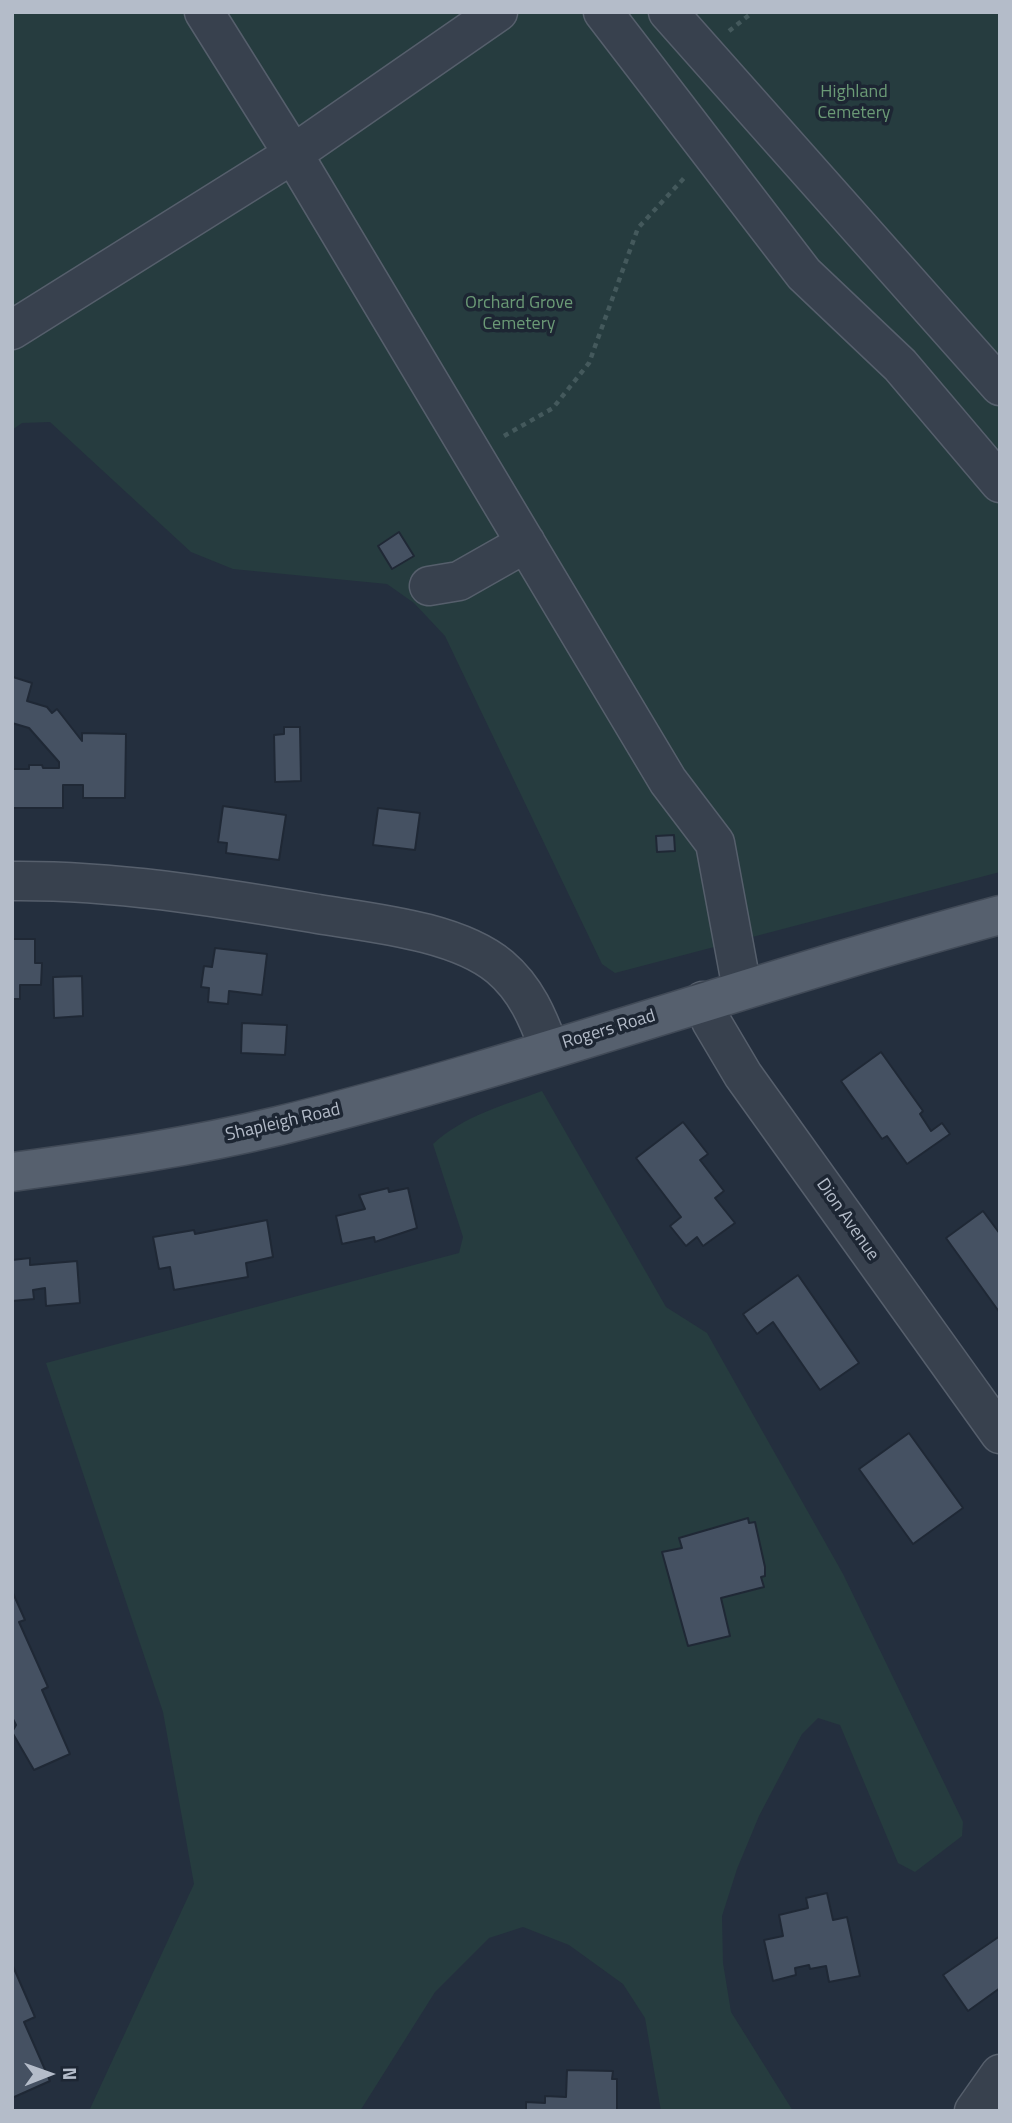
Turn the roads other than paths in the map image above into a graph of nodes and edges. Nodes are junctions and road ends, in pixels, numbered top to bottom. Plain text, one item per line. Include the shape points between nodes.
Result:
1 (204, 12) edge
2 (498, 12) edge
3 (603, 12) edge
4 (668, 12) edge
5 (293, 154) junction
6 (12, 330) edge
7 (1000, 386) edge
8 (1000, 483) edge
9 (526, 543) junction
10 (429, 586) dead end
11 (12, 881) edge
12 (1000, 915) edge
13 (742, 989) junction
14 (703, 1001) junction
15 (549, 1048) junction
16 (12, 1172) edge
17 (1000, 1434) edge
18 (1000, 2074) edge
19 (974, 2111) edge

1 - 5 street
2 - 5 street
3 - 8 street via 804,274 900,365
4 - 7 street
5 - 6 street
5 - 9 street
9 - 10 street via 459,581
9 - 13 street via 668,781 715,843
11 - 15 street, Rogers Road via 137,885 370,923 448,941 501,968 530,1003
12 - 13 main road, Rogers Road
13 - 14 main road, Rogers Road
14 - 15 main road, Rogers Road
14 - 17 street, Dion Avenue via 743,1075
15 - 16 main road, Shapleigh Road via 406,1093 275,1126 165,1149
18 - 19 street

